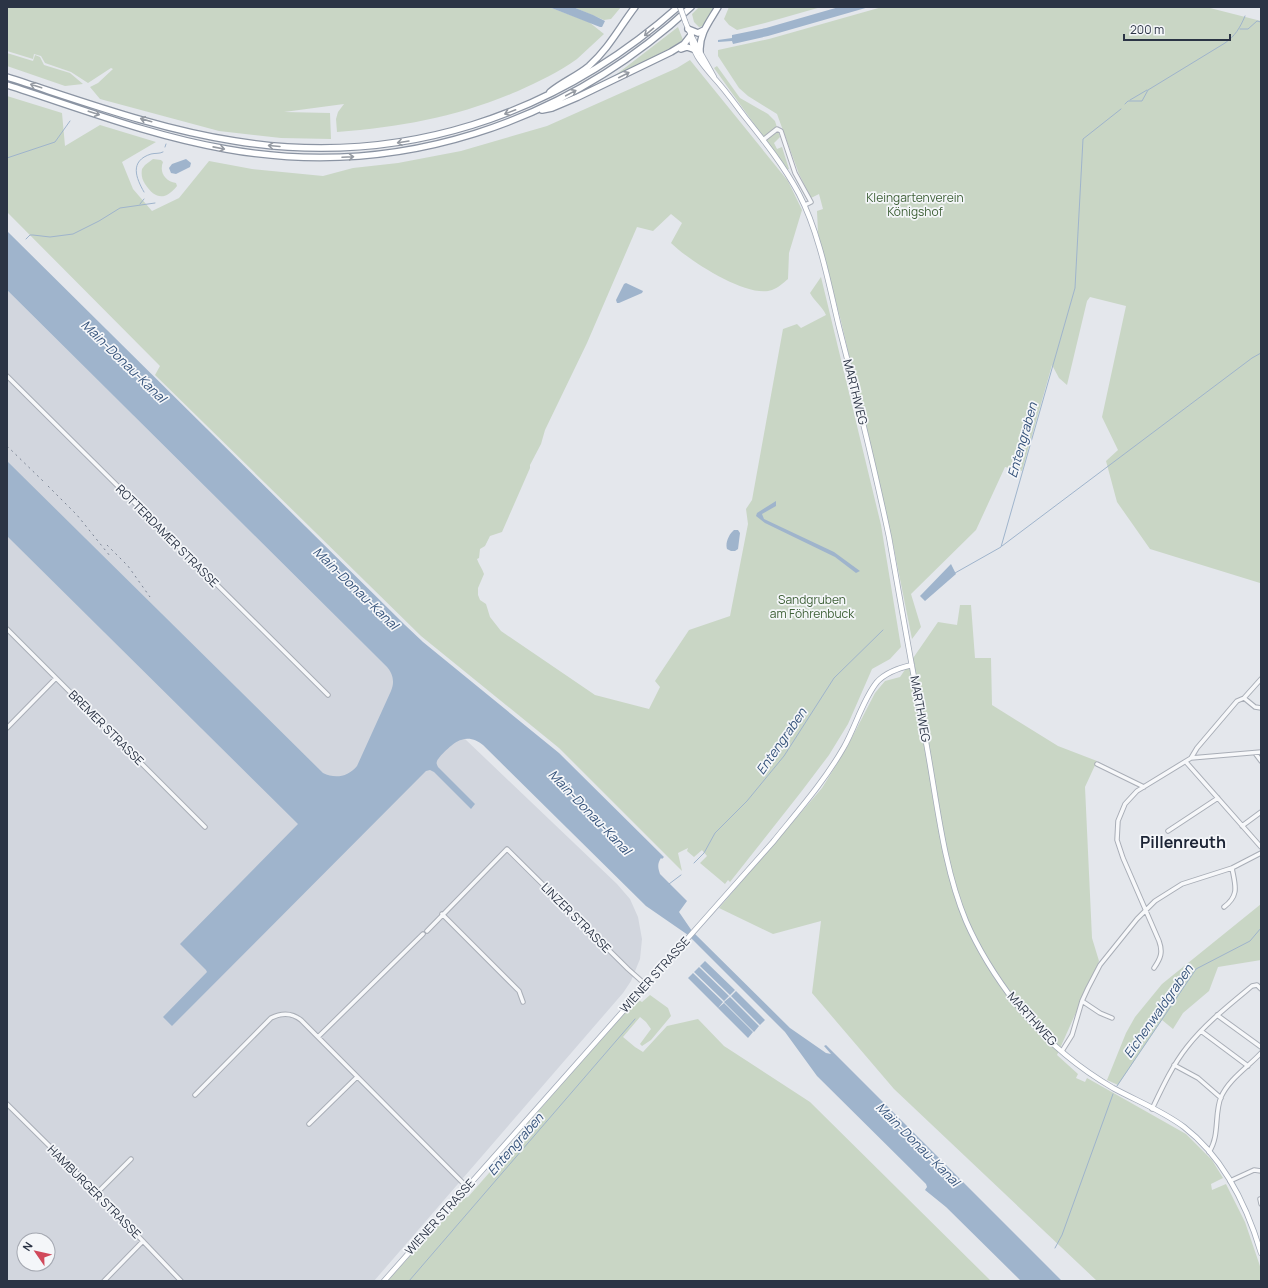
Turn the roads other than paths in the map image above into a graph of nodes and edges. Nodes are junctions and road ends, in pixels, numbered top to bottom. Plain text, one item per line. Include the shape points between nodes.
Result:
1 (635, 7) edge
2 (679, 7) edge
3 (691, 7) edge
4 (718, 7) edge
5 (705, 29) junction
6 (689, 32) junction
7 (694, 49) junction
8 (671, 52) junction
9 (700, 54) junction
10 (7, 76) edge
11 (7, 86) edge
12 (546, 97) junction
13 (536, 111) junction
14 (763, 140) junction
15 (804, 205) junction
16 (7, 376) edge
17 (7, 629) edge
18 (912, 665) junction
19 (56, 678) junction
20 (1261, 679) edge
21 (328, 695) dead end
22 (1244, 698) junction
23 (1261, 708) edge
24 (7, 728) edge
25 (1261, 752) edge
26 (1255, 753) junction
27 (1191, 758) junction
28 (1261, 761) edge
29 (1186, 762) junction
30 (1097, 764) dead end
31 (1144, 787) junction
32 (1218, 798) junction
33 (1261, 812) edge
34 (205, 826) dead end
35 (1242, 826) junction
36 (1168, 831) dead end
37 (1261, 847) edge
38 (1261, 853) edge
39 (1232, 868) junction
40 (1224, 907) dead end
41 (1146, 911) junction
42 (442, 914) junction
43 (427, 931) dead end
44 (423, 934) dead end
45 (1154, 968) dead end
46 (646, 985) junction
47 (1261, 989) edge
48 (1082, 1001) junction
49 (523, 1002) dead end
50 (1217, 1015) junction
51 (1112, 1018) dead end
52 (1201, 1032) junction
53 (318, 1038) junction
54 (1261, 1047) edge
55 (1062, 1051) junction
56 (1261, 1053) edge
57 (1174, 1065) junction
58 (1248, 1066) junction
59 (357, 1076) junction
60 (194, 1095) dead end
61 (1221, 1098) junction
62 (7, 1104) edge
63 (1152, 1109) junction
64 (309, 1124) dead end
65 (1210, 1152) junction
66 (131, 1159) dead end
67 (1261, 1171) edge
68 (1230, 1181) junction
69 (467, 1187) junction
70 (97, 1193) junction
71 (1260, 1199) dead end
72 (1261, 1204) edge
73 (143, 1241) junction
74 (1261, 1253) edge
75 (104, 1281) edge
76 (181, 1281) edge
77 (384, 1281) edge

1 - 12 highway via 618,33 596,58
2 - 6 main road, MARTHWEG, bridge
2 -> 12 highway via 617,56
13 -> 3 highway via 616,66
4 - 5 highway
5 - 6 highway via 698,33
5 - 9 highway via 700,39
6 - 7 main road, MARTHWEG
6 - 8 highway via 684,44
6 - 9 main road, MARTHWEG
7 - 8 highway via 687,47
7 - 9 main road, MARTHWEG
13 -> 8 highway via 572,100
9 - 14 main road, MARTHWEG via 708,72
12 -> 10 highway via 461,129 418,139 382,145 300,148 235,141 179,130
11 -> 13 highway via 193,142 245,152 300,157 359,156 420,148 470,135
14 - 15 main road, MARTHWEG via 788,174
14 - 15 street via 777,128 781,131 810,202
15 - 18 main road, MARTHWEG via 821,255 874,470
16 - 21 street, ROTTERDAMER STRASSE
17 - 19 street, BREMER STRASSE
18 - 46 main road, WIENER STRASSE via 887,674 876,684 848,741 820,784
18 - 55 main road, MARTHWEG via 941,827 952,878 964,916 985,959 1010,995 1036,1026
19 - 24 street
19 - 34 street, BREMER STRASSE
20 - 22 street
22 - 23 street via 1255,707
22 - 27 street via 1237,701
25 - 26 street
26 - 27 street
26 - 28 street
27 - 29 street
29 - 31 street
29 - 32 street
30 - 31 street
31 - 41 street via 1130,798 1121,812 1117,840
32 - 35 street
32 - 36 street
33 - 35 street
35 - 37 street
38 - 39 street
39 - 40 street via 1236,892
39 - 41 street via 1182,884 1155,901
41 - 45 street via 1162,950
41 - 48 street via 1100,965
42 - 43 street
42 - 46 street, LINZER STRASSE via 507,850
42 - 49 street via 519,991
44 - 53 street
46 - 69 main road, WIENER STRASSE
47 - 50 street via 1257,985 1252,986
48 - 51 street
48 - 55 street via 1074,1030
50 - 52 street
50 - 54 street
52 - 57 street
52 - 58 street
53 - 59 street
53 - 60 street via 301,1020 292,1015 282,1014 271,1018
55 - 63 main road, MARTHWEG via 1099,1079
56 - 58 street
57 - 61 street via 1198,1078
57 - 63 street
58 - 61 street via 1233,1080
59 - 64 street
59 - 69 street
61 - 65 street via 1214,1143
62 - 70 street, HAMBURGER STRASSE
63 - 65 main road, MARTHWEG via 1184,1128
65 - 68 main road, MARTHWEG
66 - 70 street
67 - 68 street via 1254,1170
68 - 74 main road, MARTHWEG via 1246,1211
69 - 77 main road, WIENER STRASSE
70 - 73 street, HAMBURGER STRASSE
71 - 72 street
73 - 75 street
73 - 76 street, HAMBURGER STRASSE

